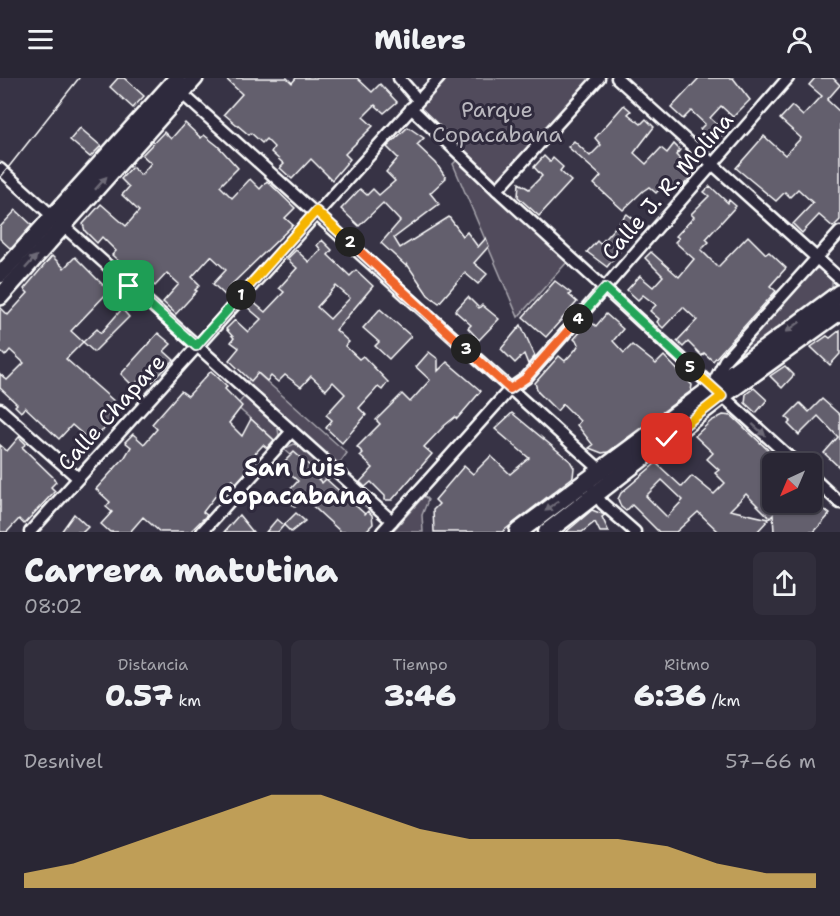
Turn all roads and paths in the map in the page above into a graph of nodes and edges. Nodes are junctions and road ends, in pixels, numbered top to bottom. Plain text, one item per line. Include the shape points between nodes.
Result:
1 (195, 78) edge
2 (399, 78) edge
3 (439, 78) edge
4 (599, 78) edge
5 (617, 78) edge
6 (788, 78) edge
7 (177, 85) edge
8 (415, 104) junction
9 (712, 164) junction
10 (0, 169) edge
11 (497, 190) junction
12 (316, 211) junction
13 (57, 222) junction
14 (840, 232) edge
15 (817, 258) junction
16 (0, 275) edge
17 (840, 279) edge
18 (605, 288) junction
19 (840, 293) edge
20 (0, 297) edge
21 (840, 311) edge
22 (196, 346) junction
23 (510, 389) junction
24 (717, 391) junction
25 (0, 409) edge
26 (292, 431) junction
27 (785, 453) edge
28 (607, 476) junction
29 (78, 478) junction
30 (822, 486) edge
31 (591, 487) junction
32 (840, 503) edge
33 (392, 521) junction
34 (30, 532) edge
35 (202, 532) edge
36 (381, 532) edge
37 (518, 532) edge
38 (547, 532) edge
39 (635, 532) edge

1 - 7 main road
2 - 8 street
3 - 8 street, Calle Chapare
4 - 11 street
5 - 9 street
6 - 9 street, Calle J. R. Molina
7 - 12 street
7 - 13 main road
8 - 11 street
8 - 12 street, Calle Chapare
9 - 15 street
9 - 18 street, Calle J. R. Molina
10 - 13 street
11 - 18 street
12 - 22 street, Calle Chapare
12 - 23 street
13 - 16 main road
20 -> 13 main road
13 - 22 street
14 - 15 street
15 - 17 street
15 - 24 street via 725,360
18 - 23 street, Calle J. R. Molina via 526,378
18 - 24 street
19 -> 24 main road
21 - 24 main road
22 - 26 street
22 - 29 street, Calle Chapare
23 - 28 street
23 - 33 street, Calle J. R. Molina
24 -> 27 street
24 - 28 main road
25 - 29 street
26 - 33 street
26 - 35 street
28 - 31 main road
29 - 34 street, Calle Chapare
30 - 32 street
31 -> 37 main road
31 - 38 main road
31 - 39 street via 602,503
33 - 36 street, Calle J. R. Molina

